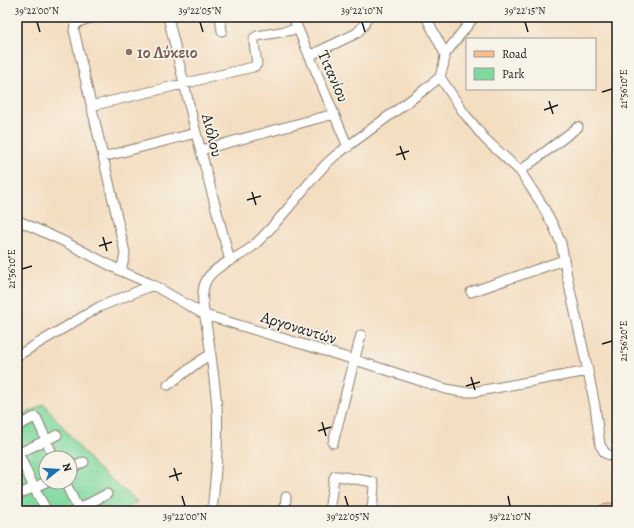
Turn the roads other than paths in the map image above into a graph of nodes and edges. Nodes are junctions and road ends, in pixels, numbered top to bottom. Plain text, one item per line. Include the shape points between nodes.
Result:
1 (97, 17) edge
2 (168, 17) edge
3 (220, 17) edge
4 (293, 17) edge
5 (367, 17) edge
6 (426, 17) edge
7 (474, 17) edge
8 (298, 29) junction
9 (222, 31) dead end
10 (309, 56) junction
11 (445, 59) junction
12 (440, 76) junction
13 (184, 83) junction
14 (91, 106) junction
15 (334, 114) junction
16 (578, 126) dead end
17 (196, 133) junction
18 (348, 146) junction
19 (201, 150) junction
20 (103, 157) junction
21 (520, 171) junction
22 (17, 220) edge
23 (564, 260) junction
24 (230, 261) junction
25 (121, 271) junction
26 (153, 285) junction
27 (471, 292) dead end
28 (206, 315) junction
29 (361, 336) dead end
30 (211, 354) junction
31 (17, 356) edge
32 (355, 360) junction
33 (588, 371) junction
34 (168, 385) dead end
35 (17, 426) edge
36 (57, 435) dead end
37 (46, 440) junction
38 (333, 443) dead end
39 (50, 450) edge
40 (18, 452) edge
41 (617, 459) edge
42 (84, 462) dead end
43 (78, 465) edge
44 (38, 486) edge
45 (34, 488) junction
46 (68, 490) edge
47 (107, 494) dead end
48 (17, 496) edge
49 (286, 497) dead end
50 (617, 508) edge
51 (77, 510) edge
52 (47, 511) edge
53 (212, 511) edge
54 (285, 511) edge
55 (329, 511) edge
56 (372, 511) edge
57 (603, 511) edge

1 - 14 street via 80,22 74,27
2 - 13 street, Αιόλου
3 - 9 street
4 - 8 street, Τιτανίου
5 - 10 street via 357,33
6 - 11 street
7 - 11 street
8 - 10 street, Τιτανίου
8 - 13 street via 254,38 257,64 254,67
10 - 15 street, Τιτανίου
11 - 12 street
12 - 18 street
12 - 21 street via 464,113 485,138
13 - 14 street
13 - 17 street, Αιόλου
14 - 20 street
15 - 18 street, Τιτανίου
15 - 19 street
16 - 21 street
17 - 19 street, Αιόλου
17 - 20 street
18 - 24 street via 327,163 258,241
19 - 24 street, Αιόλου
20 - 25 street via 124,248
21 - 23 street via 553,225 561,243
22 - 25 street, Αργοναυτών
23 - 27 street
23 - 33 street
24 - 28 street via 206,280
25 - 26 street, Αργοναυτών
26 - 28 street, Αργοναυτών
26 - 31 street via 99,307
28 - 30 street
28 - 32 street, Αργοναυτών
29 - 32 street
30 - 34 street
30 - 53 street via 217,425
32 - 33 street, Αργοναυτών via 446,389 466,392
32 - 38 street
33 - 41 street via 601,447 606,454
35 - 37 street via 36,418
36 - 37 street
37 - 39 street
37 - 40 street
40 - 45 street
42 - 43 street
44 - 45 street
45 - 48 street
45 - 52 street
46 - 51 street
47 - 51 street
49 - 54 street
50 - 57 main road
55 - 56 street via 334,478 338,476 373,482

